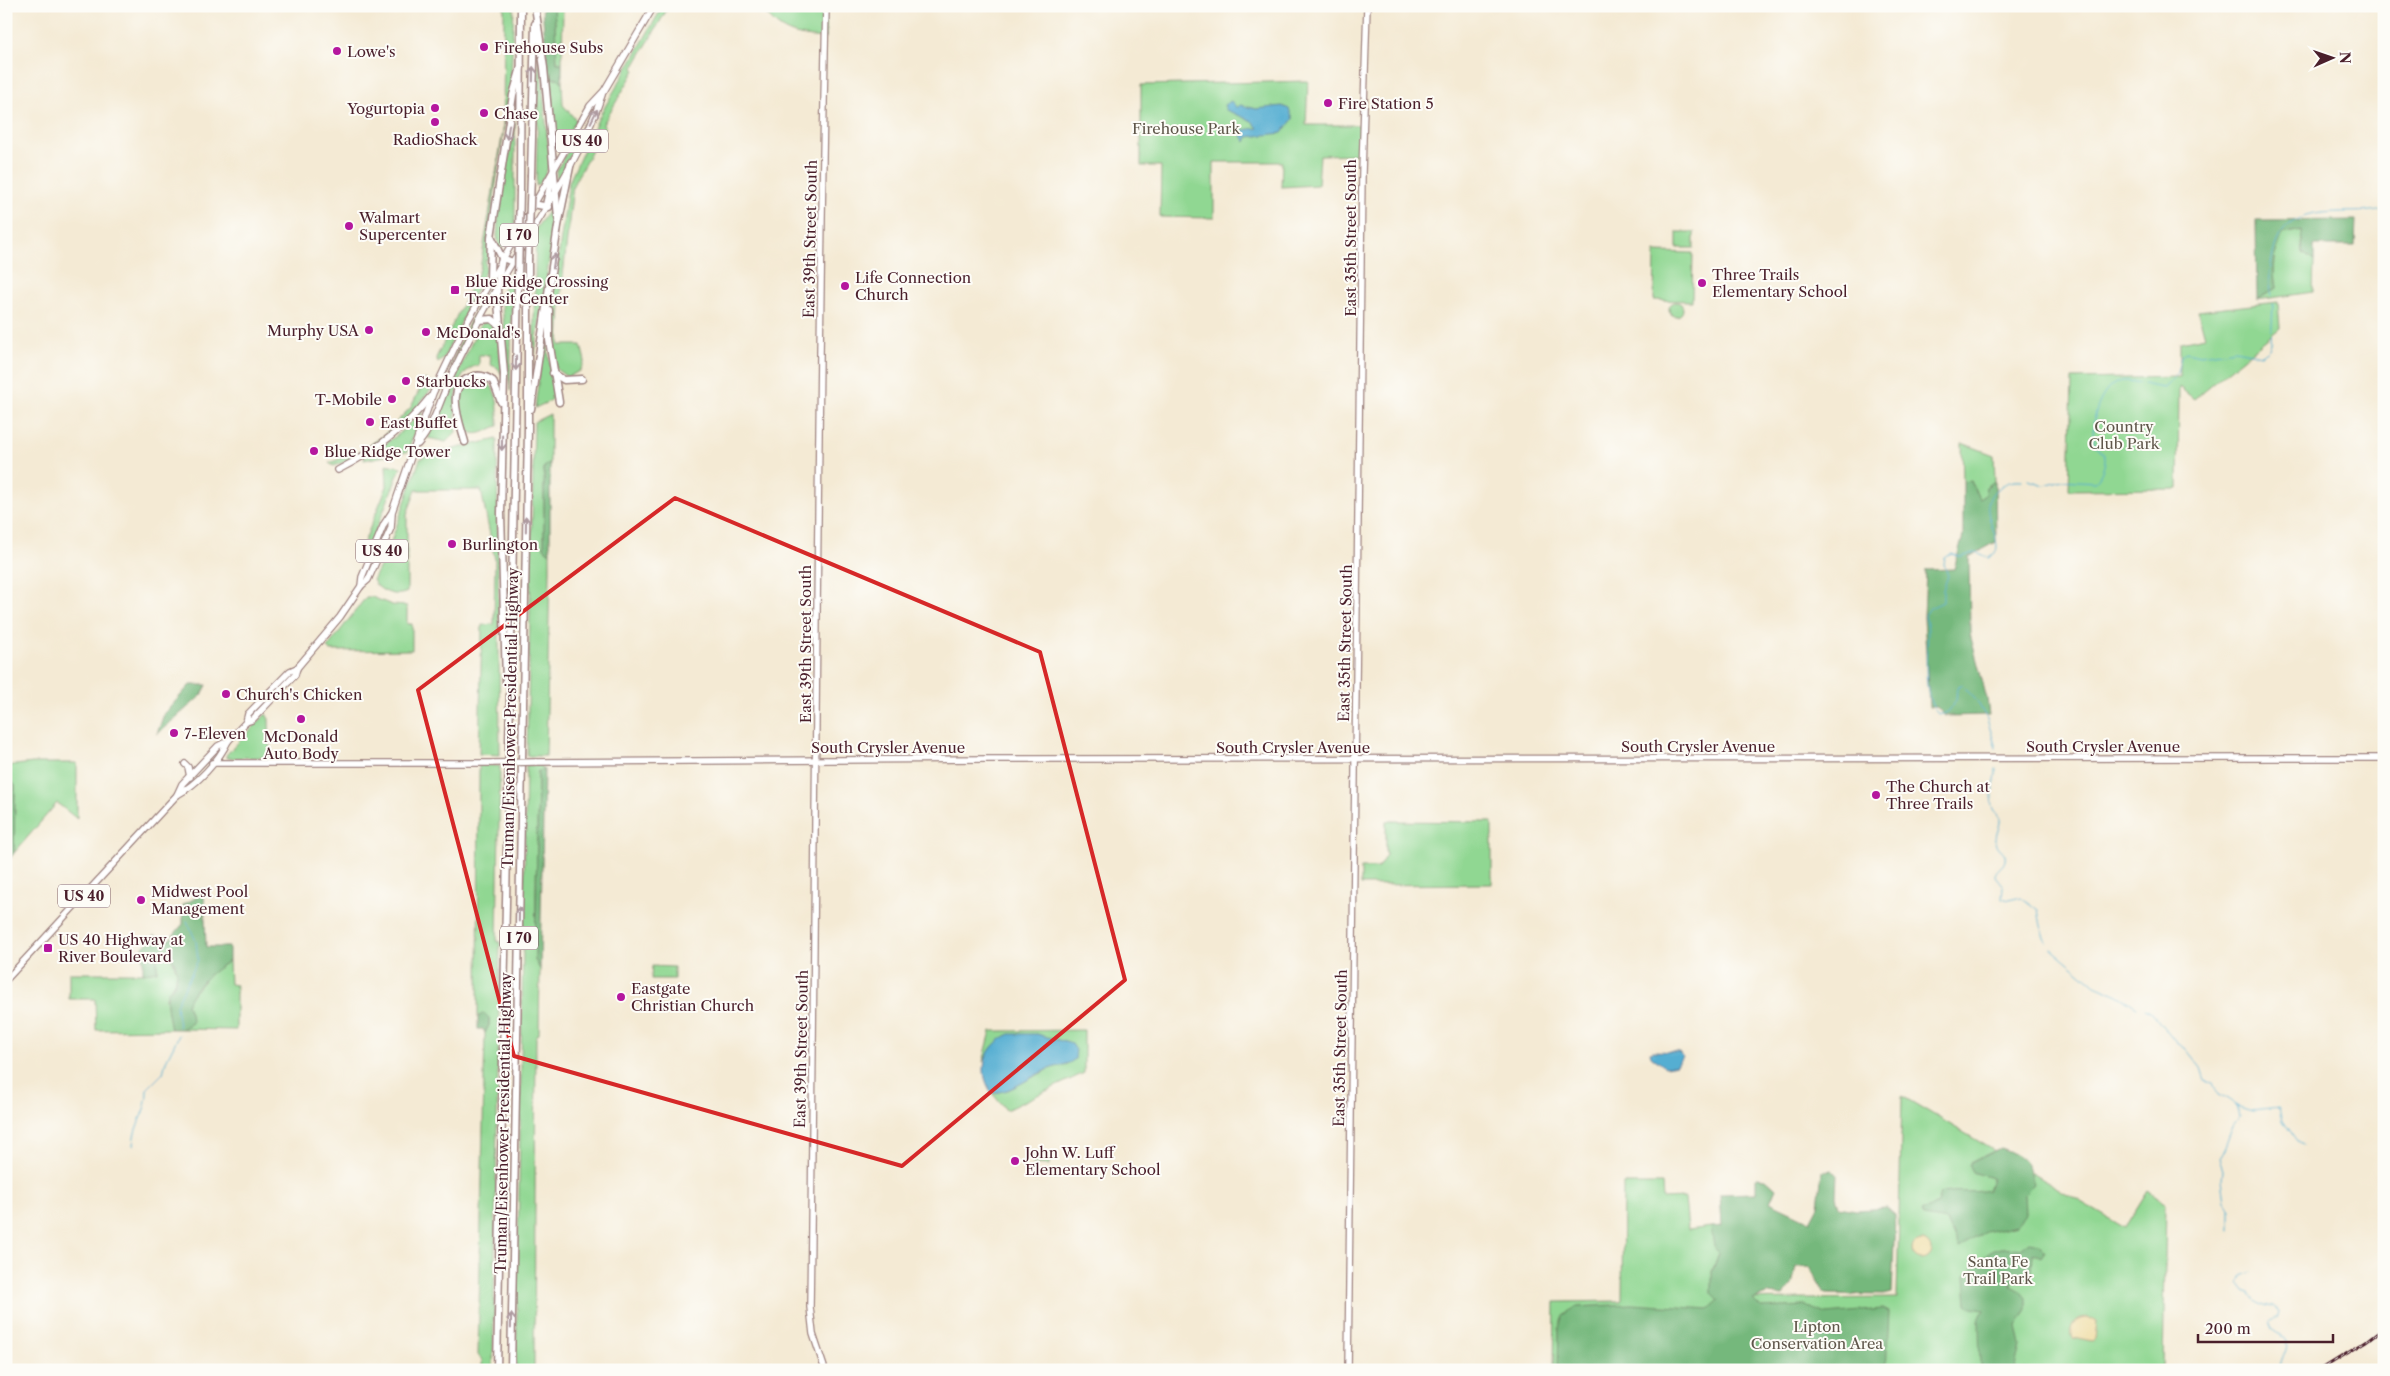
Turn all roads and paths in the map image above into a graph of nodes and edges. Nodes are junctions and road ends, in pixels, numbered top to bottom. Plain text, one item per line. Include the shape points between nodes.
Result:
1 (522, 6) edge
2 (535, 6) edge
3 (654, 6) edge
4 (826, 6) edge
5 (1367, 6) edge
6 (520, 67) junction
7 (604, 91) junction
8 (550, 137) junction
9 (571, 141) junction
10 (571, 162) junction
11 (553, 171) junction
12 (556, 190) junction
13 (533, 204) junction
14 (546, 206) junction
15 (557, 214) junction
16 (558, 226) junction
17 (491, 237) junction
18 (502, 258) junction
19 (513, 262) junction
20 (490, 279) junction
21 (497, 290) junction
22 (549, 296) junction
23 (479, 320) junction
24 (501, 327) junction
25 (553, 373) junction
26 (582, 380) dead end
27 (433, 393) junction
28 (559, 402) dead end
29 (502, 418) junction
30 (528, 428) junction
31 (465, 442) dead end
32 (417, 445) junction
33 (338, 470) dead end
34 (509, 740) junction
35 (228, 741) junction
36 (2384, 758) edge
37 (817, 760) junction
38 (1356, 760) junction
39 (203, 763) junction
40 (214, 763) junction
41 (185, 764) dead end
42 (190, 776) junction
43 (177, 796) junction
44 (6, 980) edge
45 (497, 1370) edge
46 (511, 1370) edge
47 (825, 1370) edge
48 (1348, 1370) edge

1 - 6 highway, Truman/Eisenhower Presidential Highway / I 70
2 - 8 highway
30 -> 2 highway, Truman/Eisenhower Presidential Highway / I 70, bridge via 528,260
3 - 7 main road, US 40
4 - 37 main road, East 39th Street South
5 - 38 main road, East 35th Street South via 1362,173
6 -> 17 highway
6 -> 34 highway, Truman/Eisenhower Presidential Highway / I 70, bridge
7 - 9 main road, US 40 via 590,106
10 -> 7 main road, US 40 via 598,110
8 - 9 highway via 560,142
8 - 11 highway
9 - 11 main road, US 40
10 - 12 main road, US 40
10 - 16 highway
11 - 12 highway
11 - 13 main road, US 40
11 - 14 highway
12 - 14 main road, US 40
12 - 15 highway
13 - 14 highway
13 - 18 main road, US 40
14 - 15 highway
14 - 19 main road, US 40
15 - 16 highway
22 -> 16 highway
17 - 18 highway
17 - 20 highway
18 - 19 highway
18 - 20 main road, US 40
18 - 21 highway
19 - 21 main road, US 40
20 - 27 main road, US 40
21 - 23 main road, US 40
21 - 24 highway
22 - 25 highway
22 - 30 highway
23 - 24 highway via 492,319
23 - 32 main road, US 40 via 448,382 428,432
24 - 29 highway
25 - 26 highway via 564,380
25 - 28 highway
27 - 32 main road, US 40
27 - 33 main road via 398,432
29 - 31 highway via 500,394 493,381 478,375 465,380 456,397
29 -> 34 highway via 501,514
46 -> 30 highway, Truman/Eisenhower Presidential Highway / I 70
32 - 35 main road, US 40 via 392,512 391,528 368,580 297,668 290,671 248,714 246,722
34 - 45 highway, Truman/Eisenhower Presidential Highway / I 70
35 - 39 main road, US 40 via 218,746
35 - 40 main road, US 40
36 - 38 main road, South Crysler Avenue
37 - 38 main road, South Crysler Avenue
37 - 40 main road, South Crysler Avenue, bridge
37 - 47 main road, East 39th Street South via 810,1307 813,1334
38 - 48 main road, East 35th Street South
39 - 40 main road, South Crysler Avenue
39 - 42 main road, US 40
40 - 43 main road, US 40
41 - 42 main road
42 - 43 main road, US 40
43 - 44 main road, US 40

